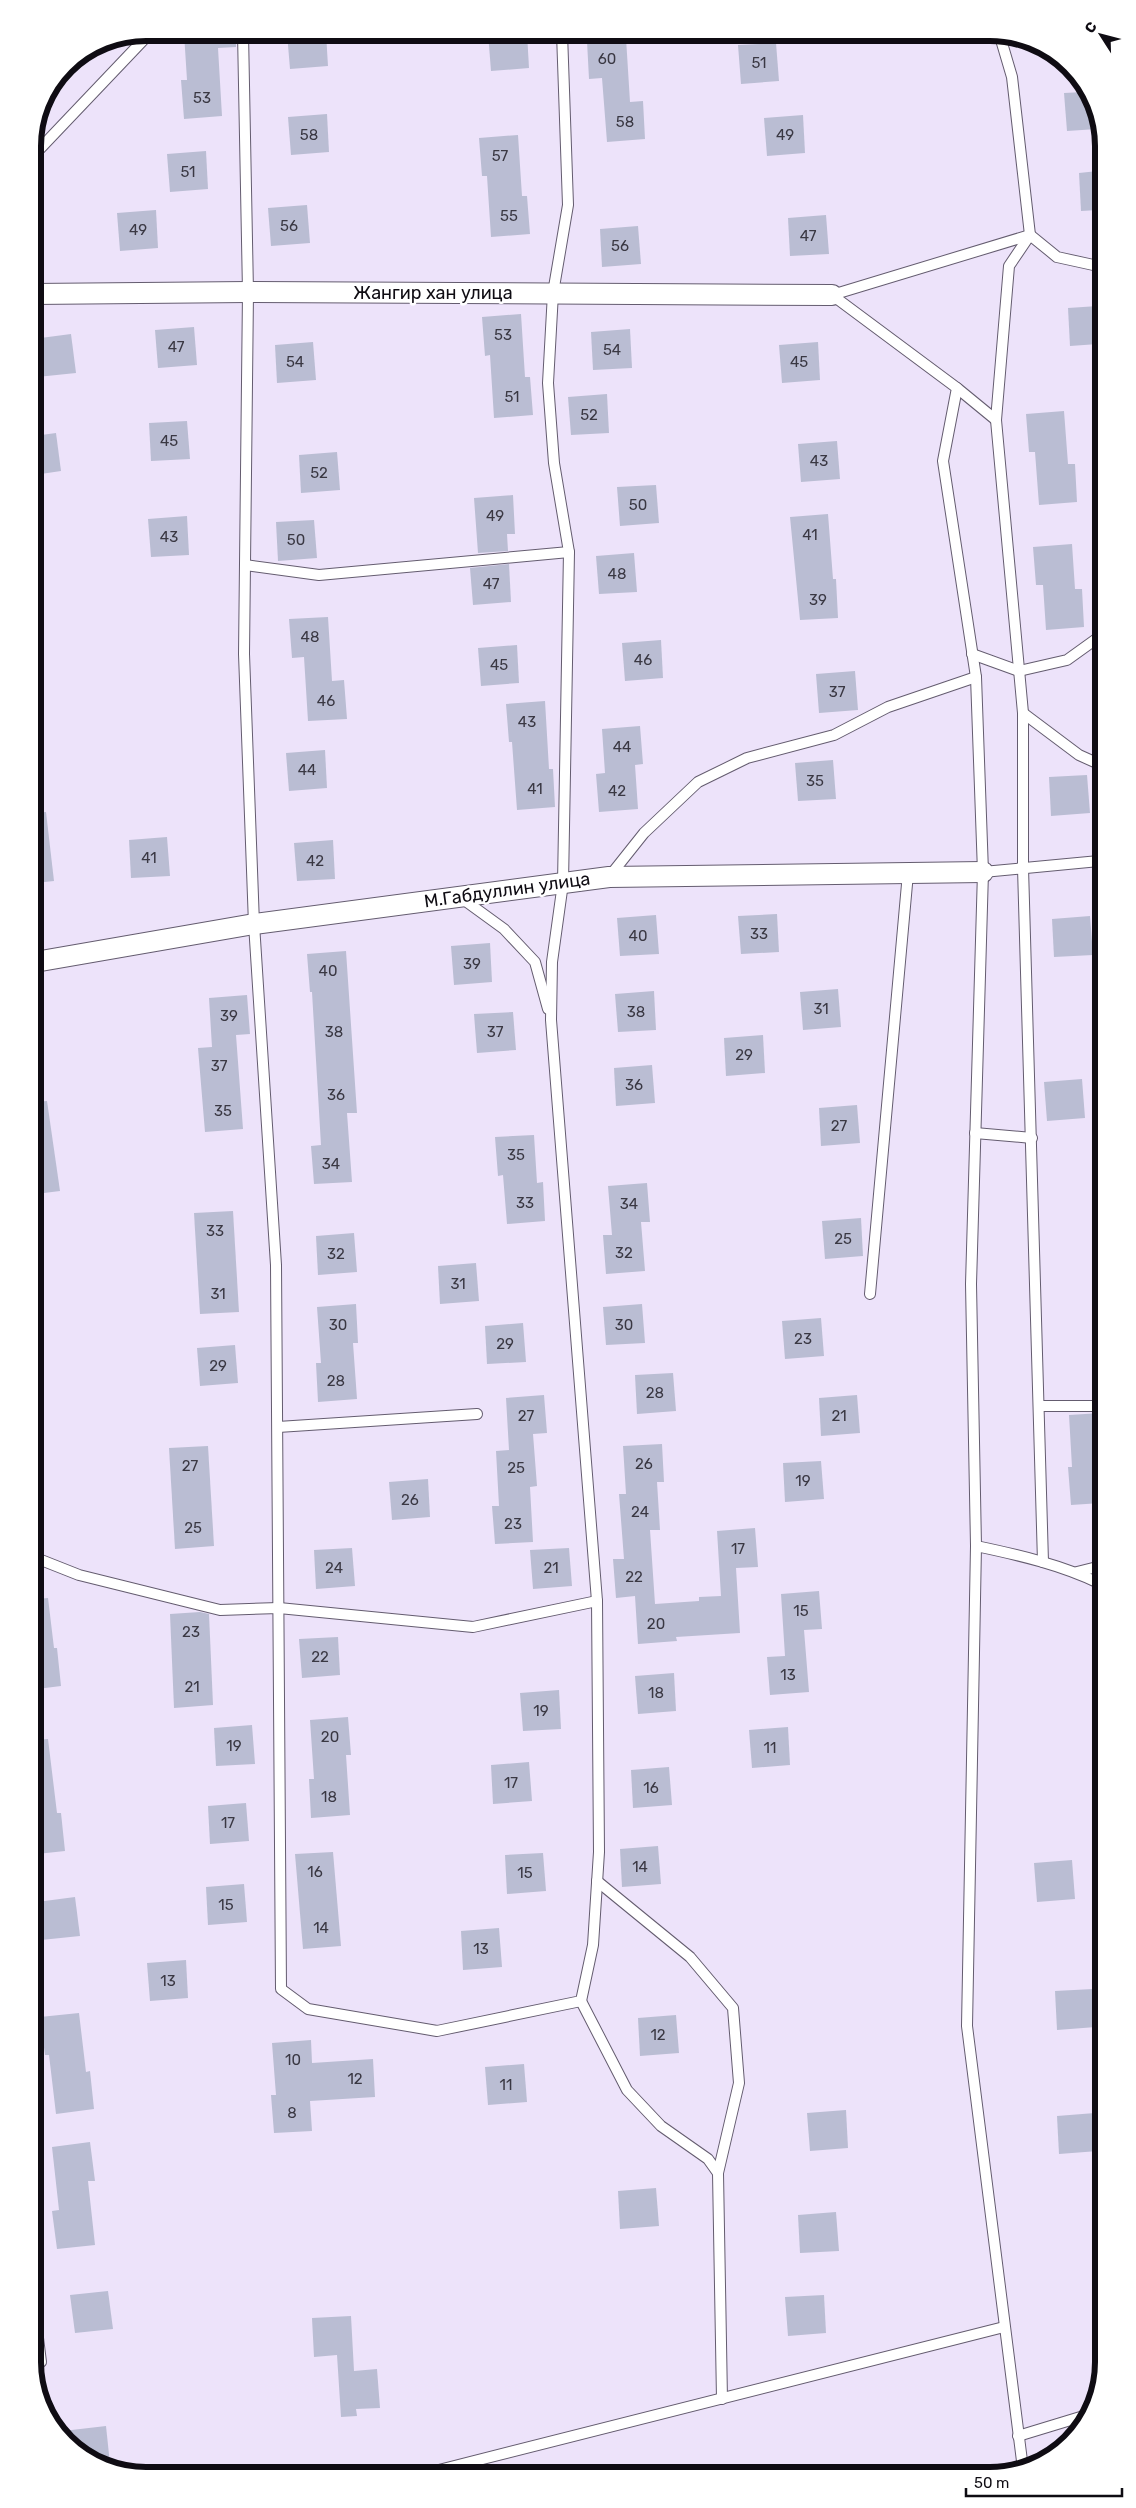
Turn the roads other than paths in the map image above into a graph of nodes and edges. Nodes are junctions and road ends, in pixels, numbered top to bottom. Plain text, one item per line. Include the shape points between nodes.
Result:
1 (142, 41) edge
2 (243, 41) edge
3 (562, 41) edge
4 (1002, 42) edge
5 (41, 148) edge
6 (1030, 236) junction
7 (1095, 265) edge
8 (248, 292) junction
9 (552, 293) junction
10 (41, 294) edge
11 (832, 295) junction
12 (957, 388) junction
13 (996, 420) junction
14 (570, 552) junction
15 (245, 565) junction
16 (1095, 640) edge
17 (972, 654) junction
18 (1019, 671) junction
19 (976, 677) junction
20 (1023, 713) junction
21 (1095, 762) edge
22 (1095, 861) edge
23 (1023, 868) junction
24 (983, 872) junction
25 (908, 873) junction
26 (609, 877) junction
27 (563, 883) junction
28 (459, 897) junction
29 (254, 924) junction
30 (41, 961) edge
31 (550, 1020) junction
32 (975, 1133) junction
33 (1032, 1138) junction
34 (870, 1294) dead end
35 (1039, 1406) junction
36 (1095, 1406) edge
37 (477, 1414) dead end
38 (278, 1427) junction
39 (976, 1546) junction
40 (41, 1560) edge
41 (1043, 1562) junction
42 (1095, 1568) edge
43 (1077, 1572) junction
44 (1095, 1581) edge
45 (597, 1601) junction
46 (279, 1608) junction
47 (597, 1881) junction
48 (581, 2001) junction
49 (718, 2172) junction
50 (1004, 2328) junction
51 (722, 2399) junction
52 (1078, 2418) edge
53 (1018, 2436) junction
54 (1021, 2462) edge
55 (451, 2467) edge

1 - 5 lane
2 - 8 lane
3 - 9 lane via 568,205
4 - 6 lane via 1012,76
6 - 7 lane via 1057,257
6 - 11 lane
6 - 13 lane via 1009,266
8 - 9 street, Жангир хан улица
8 - 10 street, Жангир хан улица
8 - 15 lane
9 - 11 street, Жангир хан улица
9 - 14 lane via 548,383 554,463
11 - 12 lane
12 - 13 lane
12 - 17 lane via 943,461
13 - 18 lane
14 - 15 lane via 319,576
14 - 27 lane
15 - 29 lane via 244,654
16 - 18 lane via 1067,660
17 - 18 lane
17 - 19 lane
18 - 20 lane
19 - 24 lane
19 - 26 lane via 888,708 834,735 747,758 698,782 644,833
20 - 21 lane via 1079,755
20 - 23 lane
22 - 23 lane
23 - 24 lane
23 - 33 lane
24 - 25 street, М.Габдуллин улица
24 - 32 lane
25 - 26 street, М.Габдуллин улица
25 - 34 lane
26 - 27 street, М.Габдуллин улица
27 - 28 street, М.Габдуллин улица
27 - 31 lane via 552,962
28 - 29 street, М.Габдуллин улица
28 - 31 lane via 504,929 535,962
29 - 30 street, М.Габдуллин улица
29 - 38 lane via 276,1265
31 - 45 lane
32 - 33 lane
32 - 39 lane via 971,1284
33 - 35 lane
35 - 36 lane
35 - 41 lane
37 - 38 lane
38 - 46 lane
39 - 41 lane
39 - 50 lane via 967,2026
40 - 46 lane via 79,1574 220,1610
41 - 43 lane
42 - 43 lane
43 - 44 lane
45 - 46 lane via 473,1627
45 - 47 lane
46 - 48 lane via 281,1989 308,2009 437,2030
47 - 48 lane via 593,1945
47 - 49 lane via 690,1957 733,2008 739,2084
48 - 49 lane via 627,2090 662,2126 708,2159
49 - 51 lane
50 - 51 lane
50 - 53 lane
51 - 55 lane
52 - 53 lane
53 - 54 lane

